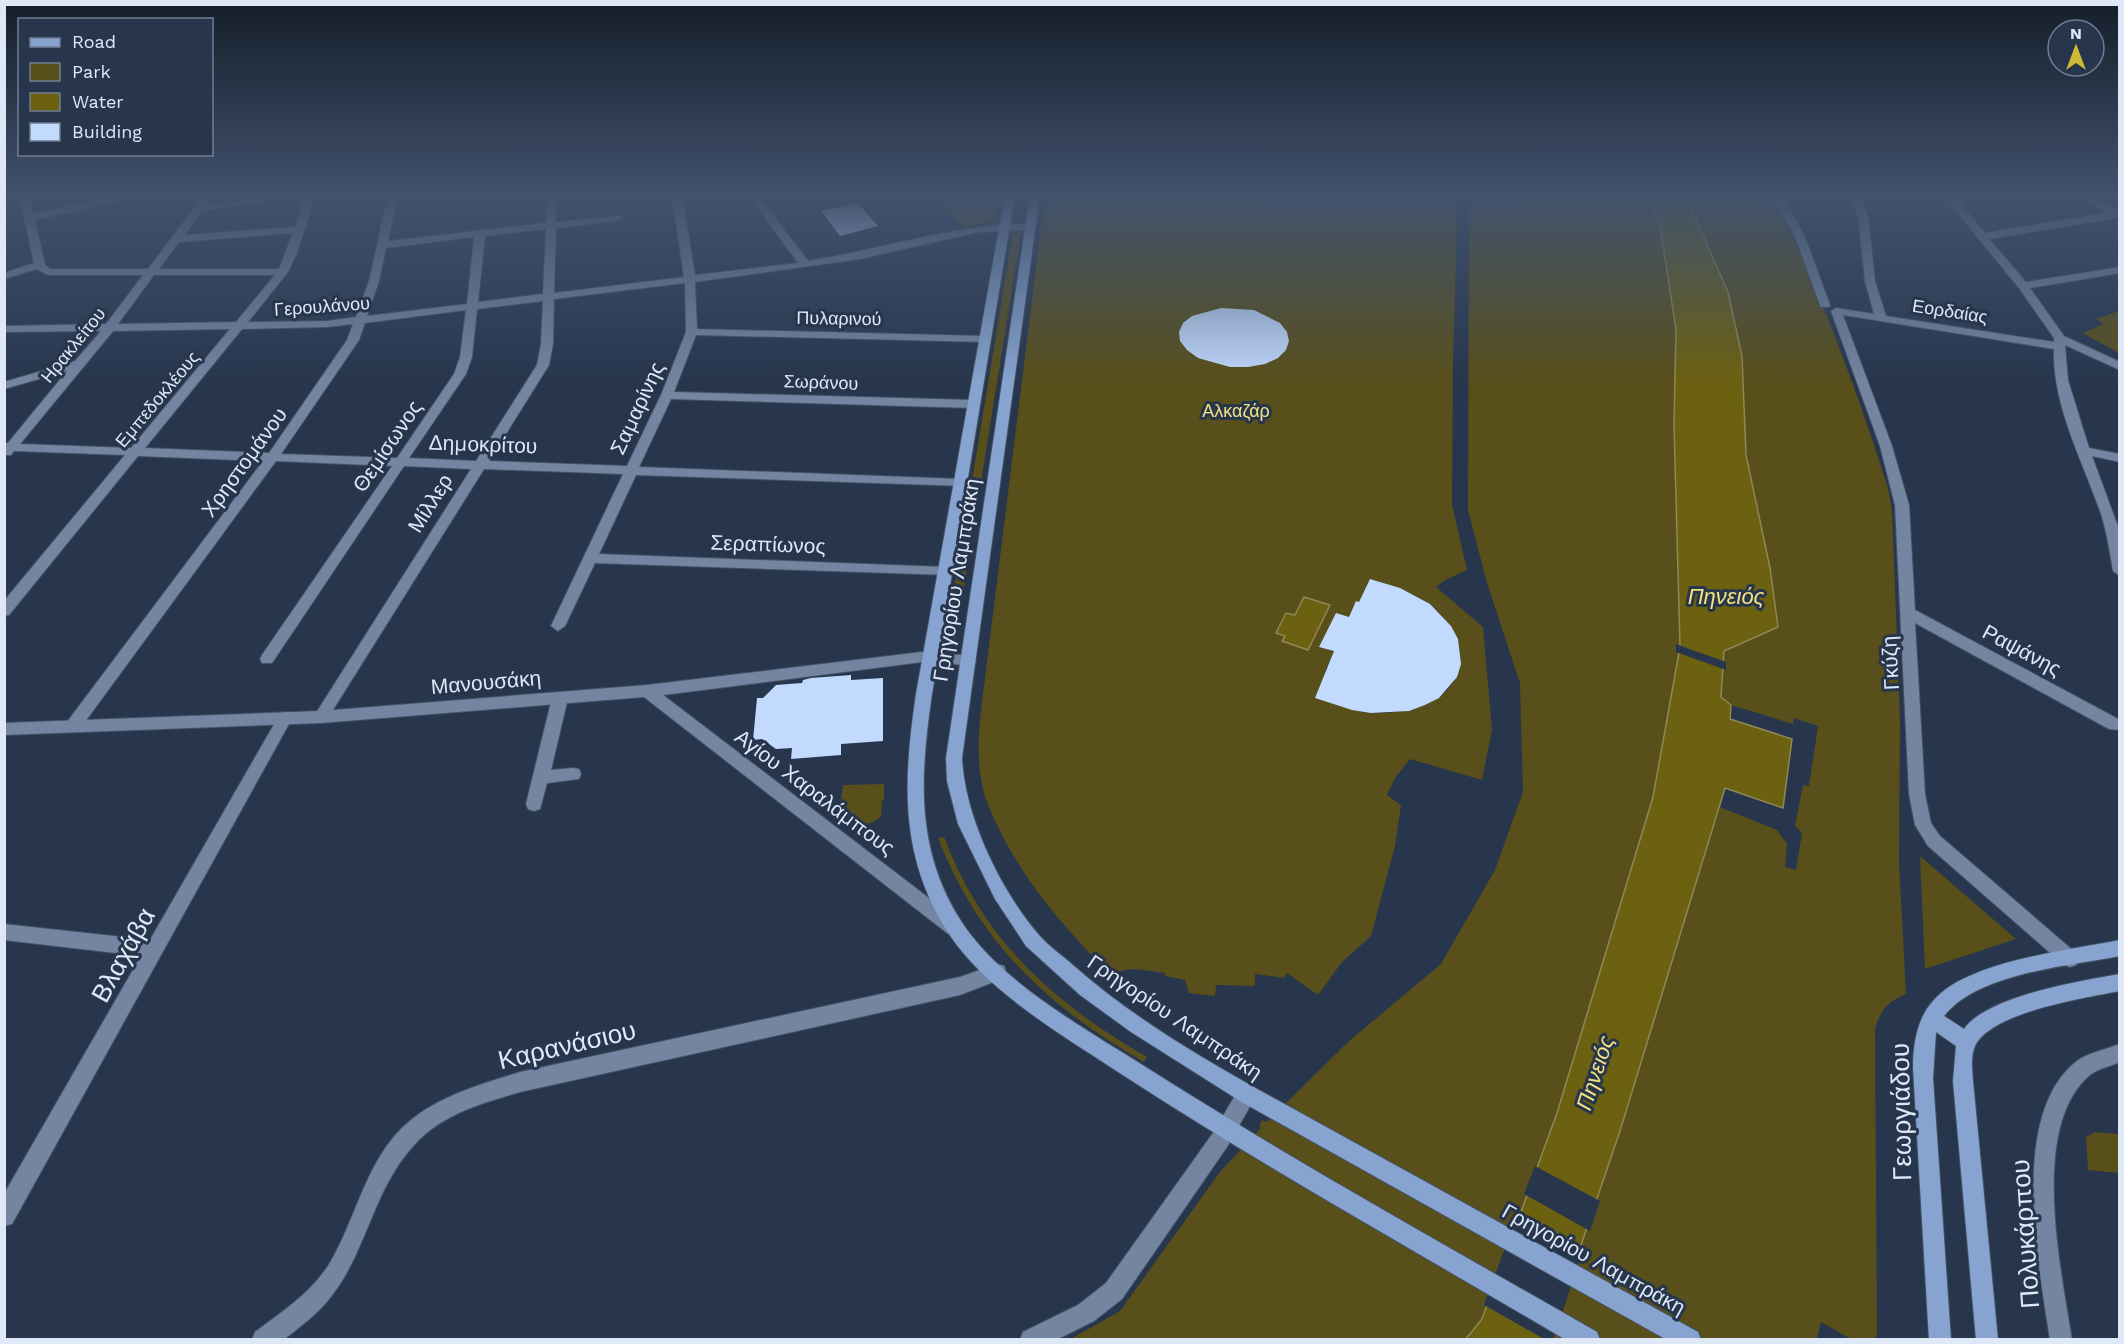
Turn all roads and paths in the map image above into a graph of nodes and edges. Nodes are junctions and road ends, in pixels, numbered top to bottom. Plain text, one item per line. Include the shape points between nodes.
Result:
1 (38, 258) edge
2 (161, 258) edge
3 (289, 258) edge
4 (380, 258) edge
5 (477, 258) edge
6 (549, 258) edge
7 (687, 258) edge
8 (800, 258) edge
9 (849, 258) edge
10 (999, 258) edge
11 (1026, 258) edge
12 (1809, 258) edge
13 (1867, 258) edge
14 (1999, 258) edge
15 (40, 265) junction
16 (805, 265) junction
17 (2120, 270) edge
18 (283, 272) junction
19 (150, 273) junction
20 (4, 276) edge
21 (690, 280) junction
22 (2023, 286) junction
23 (547, 297) junction
24 (471, 307) junction
25 (1830, 308) junction
26 (1881, 318) junction
27 (360, 321) junction
28 (240, 327) junction
29 (110, 328) junction
30 (4, 329) edge
31 (692, 332) junction
32 (985, 339) junction
33 (2059, 342) junction
34 (79, 364) junction
35 (2120, 367) edge
36 (4, 386) edge
37 (667, 395) junction
38 (973, 404) junction
39 (7, 450) edge
40 (2084, 451) junction
41 (136, 452) junction
42 (273, 456) junction
43 (2120, 458) edge
44 (400, 460) junction
45 (479, 463) junction
46 (631, 470) junction
47 (960, 483) junction
48 (2114, 520) edge
49 (590, 558) junction
50 (2120, 570) edge
51 (945, 572) junction
52 (4, 591) edge
53 (21, 591) junction
54 (4, 611) edge
55 (1908, 613) junction
56 (558, 626) dead end
57 (930, 656) junction
58 (267, 659) dead end
59 (969, 661) junction
60 (647, 691) junction
61 (560, 698) junction
62 (321, 717) junction
63 (285, 718) junction
64 (73, 726) junction
65 (2118, 728) edge
66 (4, 729) edge
67 (573, 774) dead end
68 (540, 777) junction
69 (534, 804) dead end
70 (956, 929) junction
71 (4, 932) edge
72 (2120, 948) edge
73 (155, 949) junction
74 (2070, 959) junction
75 (997, 972) junction
76 (2120, 982) edge
77 (1932, 1018) junction
78 (1967, 1043) junction
79 (2120, 1053) edge
80 (1254, 1098) junction
81 (1226, 1130) junction
82 (4, 1216) edge
83 (262, 1340) edge
84 (1031, 1340) edge
85 (1589, 1340) edge
86 (1690, 1340) edge
87 (1940, 1340) edge
88 (1987, 1340) edge
89 (2061, 1340) edge

1 - 15 street
2 - 19 street, Ηρακλείτου
3 - 18 street, Εμπεδοκλέους
4 - 27 street, Χρηστομάνου
5 - 24 street, Θεμίσωνος
6 - 23 street, Μίλλερ
7 - 21 street, Σαμαρίνης
8 - 16 street
9 - 16 street, Γερουλάνου
10 - 32 main road, Γρηγορίου Λαμπράκη
11 - 59 main road, Γρηγορίου Λαμπράκη
12 - 25 street, Γκύζη
13 - 26 street
14 - 22 street
15 - 19 street via 48,272
15 - 20 street
16 - 21 street, Γερουλάνου
17 - 22 street
18 - 19 street
18 - 28 street, Εμπεδοκλέους
19 - 29 street, Ηρακλείτου
21 - 23 street, Γερουλάνου
21 - 31 street, Σαμαρίνης
22 - 33 street
23 - 24 street, Γερουλάνου
23 - 45 street, Μίλλερ via 543,365
24 - 27 street, Γερουλάνου
24 - 44 street, Θεμίσωνος via 465,364
25 - 26 street, Εορδαίας
25 - 55 street, Γκύζη via 1886,446 1900,495
26 - 33 street, Εορδαίας
27 - 28 street, Γερουλάνου
27 - 42 street, Χρηστομάνου via 339,363
28 - 29 street, Γερουλάνου
28 - 41 street, Εμπεδοκλέους
29 - 30 street, Γερουλάνου
29 - 34 street, Ηρακλείτου
31 - 32 street, Πυλαρινού
31 - 37 street, Σαμαρίνης
32 - 38 main road, Γρηγορίου Λαμπράκη
33 - 35 street
33 - 40 street via 2066,394
34 - 36 street
34 - 39 street, Ηρακλείτου
37 - 38 street, Σωράνου
37 - 46 street, Σαμαρίνης
38 - 47 main road, Γρηγορίου Λαμπράκη
39 - 41 street, Δημοκρίτου
40 - 43 street
40 - 48 street
41 - 42 street, Δημοκρίτου
41 - 53 street, Εμπεδοκλέους
42 - 44 street, Δημοκρίτου
42 - 64 street, Χρηστομάνου
44 - 45 street, Δημοκρίτου
44 - 58 street, Θεμίσωνος
45 - 46 street, Δημοκρίτου
45 - 62 street, Μίλλερ
46 - 47 street, Δημοκρίτου
46 - 49 street, Σαμαρίνης
47 - 51 main road, Γρηγορίου Λαμπράκη
48 - 50 street
49 - 51 street, Σεραπίωνος
49 - 56 street, Σαμαρίνης
51 - 57 main road, Γρηγορίου Λαμπράκη
52 - 53 street
53 - 54 street, Εμπεδοκλέους
55 - 65 street, Ραψάνης
55 - 74 street, Γκύζη via 1917,794 1923,825 1941,848
57 - 59 street, Μανουσάκη
57 - 60 street, Μανουσάκη
57 - 70 main road, Γρηγορίου Λαμπράκη via 914,795 924,858
59 - 80 main road, Γρηγορίου Λαμπράκη via 954,748 955,781 971,836 1009,908 1032,940 1087,989 1137,1026
60 - 61 street, Μανουσάκη
60 - 70 street, Αγίου Χαραλάμπους
61 - 62 street, Μανουσάκη
61 - 68 street
62 - 63 street, Μανουσάκη
63 - 64 street, Μανουσάκη
63 - 73 street, Βλαχάβα
64 - 66 street, Μανουσάκη
67 - 68 street
68 - 69 street
70 - 75 main road, Γρηγορίου Λαμπράκη
71 - 73 street
72 - 74 main road, Γεωργιάδου
73 - 82 street, Βλαχάβα
74 - 77 main road, Γεωργιάδου via 1973,983 1951,996
75 - 81 main road, Γρηγορίου Λαμπράκη via 1078,1034
75 - 83 street, Καρανάσιου via 960,986 520,1082 441,1111 411,1132 390,1158 326,1287
76 - 78 main road via 2008,1011 1981,1025
77 - 78 main road
77 - 87 main road, Γεωργιάδου via 1923,1048
78 - 88 main road via 1962,1081
79 - 89 street, Πολυκάρπου via 2099,1058 2064,1087 2045,1140 2046,1218
80 - 81 street
80 - 86 main road, Γρηγορίου Λαμπράκη
81 - 84 street via 1114,1290 1086,1313
81 - 85 main road, Γρηγορίου Λαμπράκη

